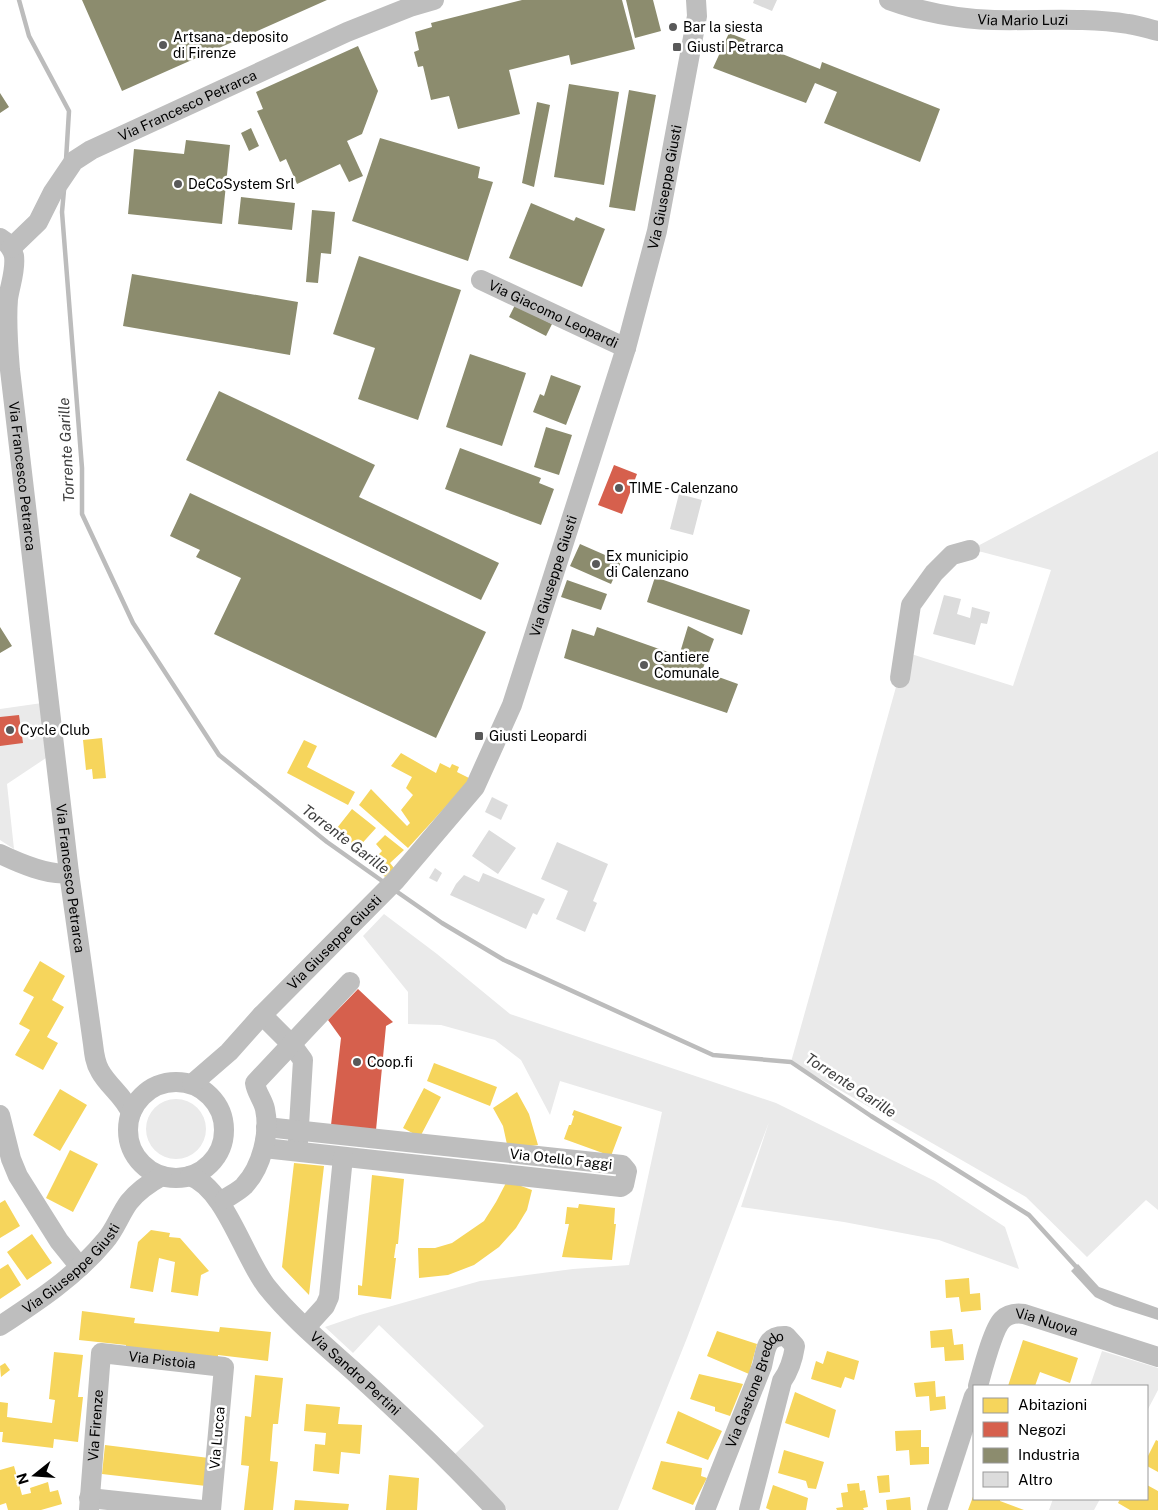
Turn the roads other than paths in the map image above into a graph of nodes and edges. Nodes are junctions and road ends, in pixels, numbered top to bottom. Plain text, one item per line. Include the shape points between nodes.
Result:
1 (434, 0) edge
2 (889, 0) edge
3 (698, 3) edge
4 (1158, 31) edge
5 (5, 243) edge
6 (481, 280) dead end
7 (626, 348) junction
8 (970, 550) dead end
9 (900, 678) dead end
10 (0, 854) edge
11 (69, 874) junction
12 (350, 982) dead end
13 (262, 1015) junction
14 (292, 1044) junction
15 (229, 1052) junction
16 (108, 1081) junction
17 (192, 1084) junction
18 (153, 1087) junction
19 (215, 1101) junction
20 (131, 1113) junction
21 (0, 1115) edge
22 (266, 1127) junction
23 (300, 1130) junction
24 (264, 1148) junction
25 (389, 1151) junction
26 (297, 1152) junction
27 (217, 1155) junction
28 (343, 1157) junction
29 (137, 1158) junction
30 (6, 1163) edge
31 (162, 1176) junction
32 (190, 1176) junction
33 (132, 1199) junction
34 (225, 1199) junction
35 (232, 1224) junction
36 (80, 1267) junction
37 (0, 1326) edge
38 (306, 1327) junction
39 (101, 1353) joint
40 (1158, 1357) edge
41 (224, 1367) joint
42 (978, 1385) edge
43 (973, 1399) edge
44 (87, 1506) edge
45 (202, 1510) edge
46 (210, 1510) edge
47 (496, 1510) edge
48 (704, 1510) edge
49 (749, 1510) edge
50 (936, 1510) edge

1 - 5 street, Via Francesco Petrarca via 347,32 91,150 74,162 53,192 38,222
2 - 4 street, Via Mario Luzi via 948,15 992,20 1076,20 1128,24
3 - 7 street, Via Giuseppe Giusti via 657,231
5 - 11 street, Via Francesco Petrarca via 14,256 8,300 10,370
6 - 7 street, Via Giacomo Leopardi
7 - 13 street, Via Giuseppe Giusti via 512,705 475,787 395,881
8 - 9 street via 952,555 934,573 911,605
10 - 11 street via 60,875
11 - 16 street, Via Francesco Petrarca via 96,1062
12 - 14 street
13 - 14 street
13 - 15 street, Via Giuseppe Giusti
14 - 22 street via 255,1083 264,1106
14 - 23 street via 303,1060
15 - 17 street, Via Giuseppe Giusti
15 - 19 street, Via Giuseppe Giusti
16 - 18 street via 136,1089
16 - 20 street, Via Francesco Petrarca via 128,1104
17 - 18 street via 172,1082
17 - 19 street
18 - 20 street, Via Giuseppe Giusti via 142,1095
19 - 27 street via 223,1118 224,1137
20 - 29 street, Via Giuseppe Giusti via 128,1136
21 - 30 street
22 - 23 street, Via Otello Faggi
22 - 24 street
23 - 25 street, Via Otello Faggi
23 - 26 street
24 - 26 street, Via Otello Faggi
24 - 34 street via 244,1186
25 - 25 street, Via Otello Faggi via 621,1187 627,1171 622,1165
25 - 28 street, Via Otello Faggi
26 - 28 street, Via Otello Faggi
27 - 32 street via 201,1171
27 - 34 street, Via Sandro Pertini via 218,1177
28 - 38 street via 328,1297 325,1306
29 - 31 street
29 - 33 street, Via Giuseppe Giusti
30 - 36 street
31 - 32 street
31 - 33 street, Via Giuseppe Giusti
32 - 35 street, Via Sandro Pertini via 199,1179 212,1191
33 - 36 street, Via Giuseppe Giusti via 106,1240
34 - 35 street, Via Sandro Pertini
35 - 38 street, Via Sandro Pertini via 262,1281
36 - 37 street, Via Giuseppe Giusti via 55,1290
38 - 47 street, Via Sandro Pertini via 448,1460
39 - 41 street, Via Pistoia
39 - 44 street, Via Firenze
40 - 42 street, Via Nuova via 1015,1313 1002,1320 996,1331
41 - 46 street, Via Lucca
43 - 50 street
44 - 45 street
48 - 49 street, Via Gastone Breddo via 762,1366 767,1344 779,1335 786,1336 795,1346 794,1356 782,1381

